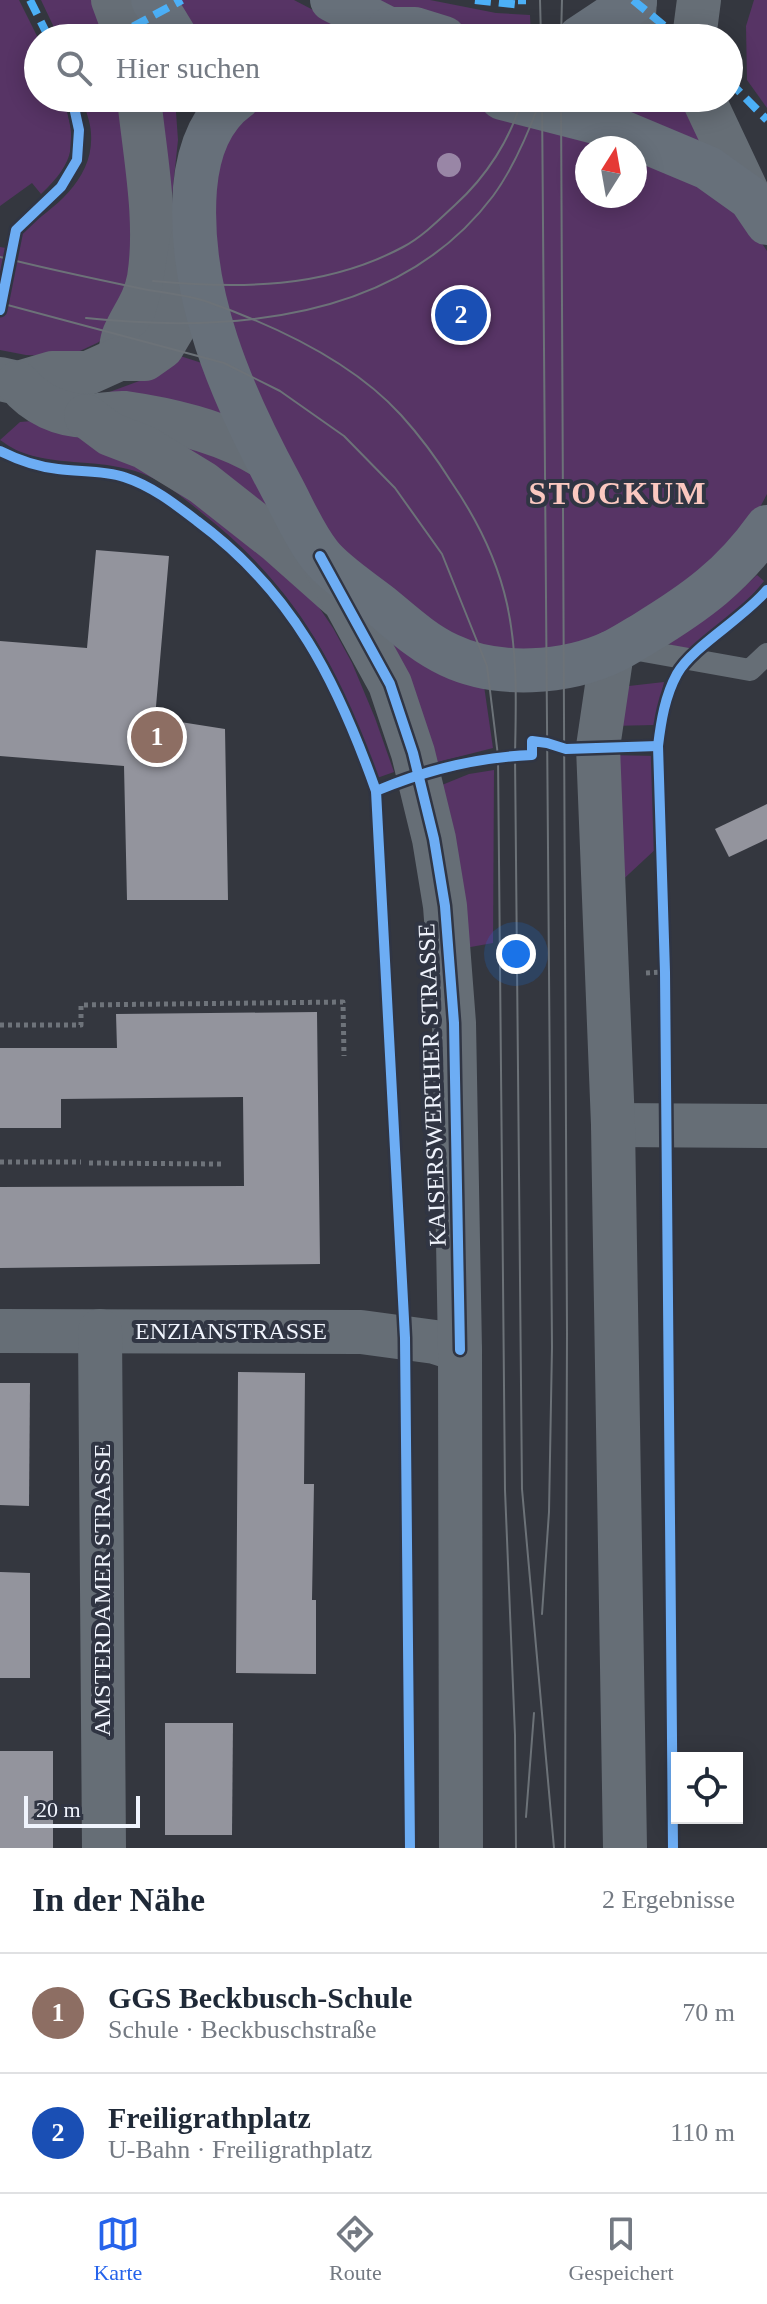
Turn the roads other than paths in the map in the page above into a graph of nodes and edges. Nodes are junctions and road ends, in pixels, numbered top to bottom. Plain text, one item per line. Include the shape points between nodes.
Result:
1 (113, 0) edge
2 (153, 0) edge
3 (332, 0) edge
4 (699, 0) edge
5 (633, 13) edge
6 (122, 24) edge
7 (168, 24) edge
8 (376, 24) edge
9 (609, 24) edge
10 (696, 24) edge
11 (140, 112) edge
12 (193, 112) edge
13 (225, 112) edge
14 (556, 112) edge
15 (710, 112) edge
16 (198, 166) junction
17 (759, 210) edge
18 (194, 225) junction
19 (119, 359) junction
20 (9, 381) edge
21 (86, 416) junction
22 (266, 458) junction
23 (767, 527) edge
24 (320, 556) junction
25 (346, 603) junction
26 (617, 649) junction
27 (767, 654) edge
28 (613, 1125) junction
29 (767, 1126) edge
30 (0, 1331) edge
31 (100, 1331) junction
32 (460, 1350) junction
33 (104, 1848) edge
34 (461, 1848) edge
35 (625, 1848) edge

1 - 6 street
2 - 7 main road
3 - 8 main road
4 - 10 street
5 - 9 main road
11 - 19 street via 152,257 144,298 123,337
12 - 16 main road
13 - 16 main road via 212,126
14 - 17 main road via 603,124 708,168
15 - 17 street
16 - 18 main road
18 - 19 street via 175,325 162,347 145,359
18 - 22 main road via 200,285 241,407
19 - 20 street via 88,373
20 - 21 street via 52,409
21 - 22 street via 120,413 159,419 234,441
21 - 25 street via 203,483
22 - 24 main road
23 - 26 main road via 730,573 693,603
24 - 25 street, KAISERSWERTHER STRASSE
24 - 26 main road via 429,644 465,662 547,669
25 - 32 street, KAISERSWERTHER STRASSE via 390,684 409,740 445,906 454,1023
26 - 27 lane via 750,670
26 - 28 street via 598,747
28 - 29 street
28 - 35 street
30 - 31 street, ENZIANSTRASSE
31 - 32 street, ENZIANSTRASSE via 361,1332
31 - 33 street, AMSTERDAMER STRASSE
32 - 34 street, KAISERSWERTHER STRASSE

